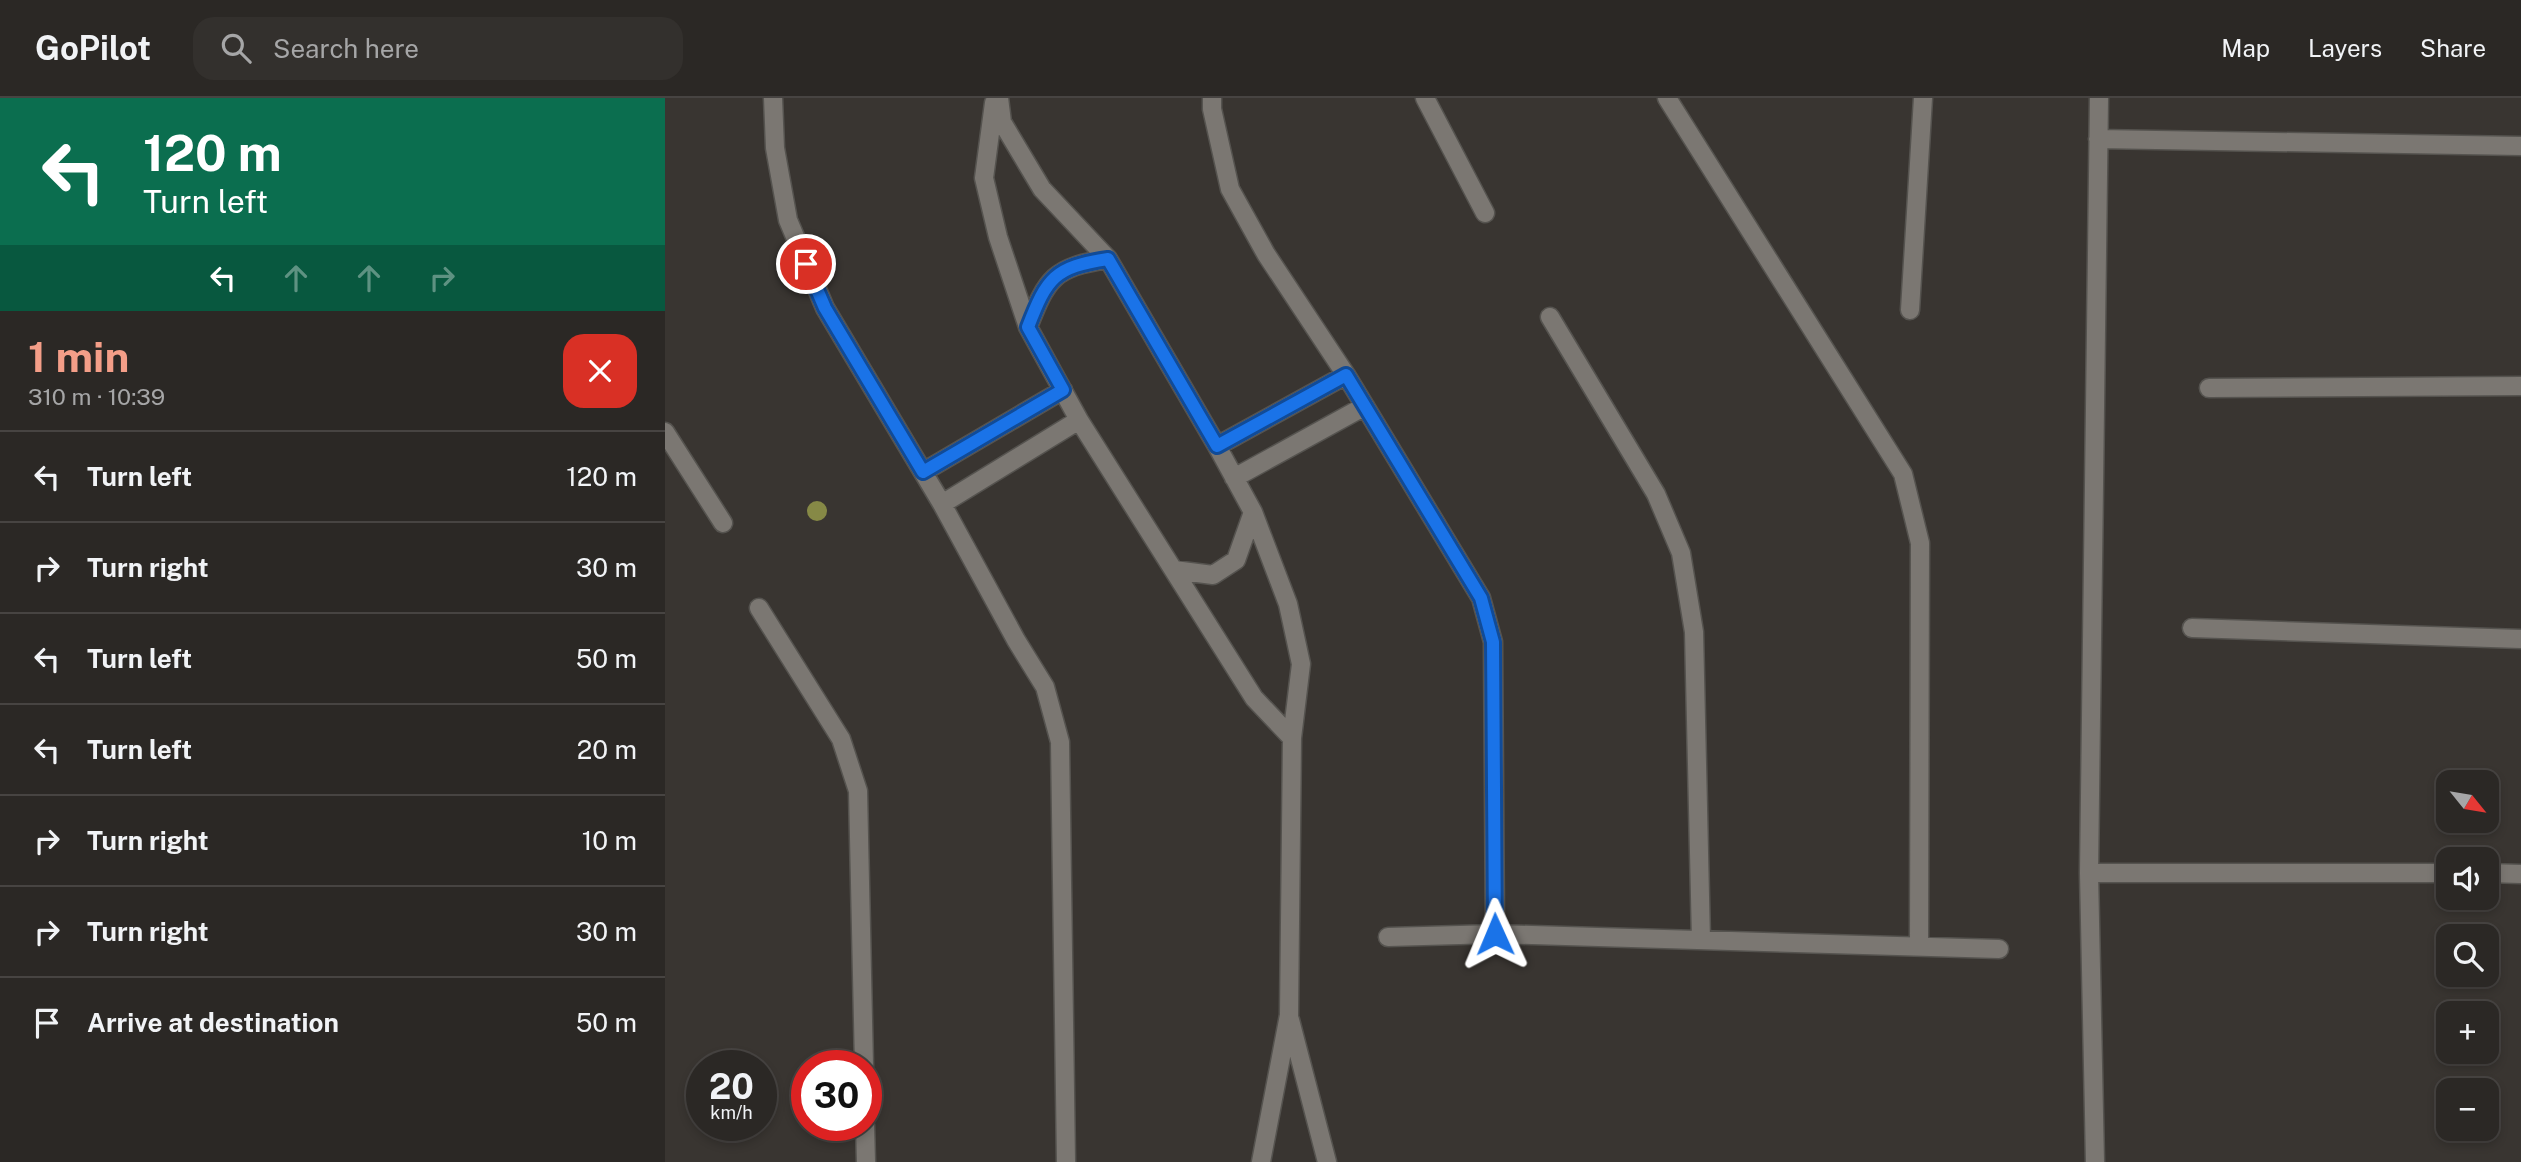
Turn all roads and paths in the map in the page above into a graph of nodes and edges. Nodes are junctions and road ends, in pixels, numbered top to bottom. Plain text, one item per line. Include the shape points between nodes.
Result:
1 (773, 98) edge
2 (997, 98) edge
3 (1212, 98) edge
4 (1425, 98) edge
5 (1667, 98) edge
6 (1923, 98) edge
7 (2099, 98) edge
8 (2098, 138) junction
9 (2521, 146) edge
10 (1485, 213) dead end
11 (1108, 259) junction
12 (1910, 310) dead end
13 (1550, 317) dead end
14 (1028, 327) junction
15 (1346, 375) junction
16 (2521, 386) edge
17 (2209, 388) dead end
18 (1063, 390) junction
19 (1365, 406) junction
20 (1079, 420) junction
21 (665, 432) edge
22 (1217, 446) junction
23 (923, 472) junction
24 (1234, 478) junction
25 (942, 504) junction
26 (1253, 512) junction
27 (723, 523) dead end
28 (1174, 570) junction
29 (759, 608) dead end
30 (2192, 628) dead end
31 (2521, 639) edge
32 (1292, 738) junction
33 (2089, 873) junction
34 (2436, 873) edge
35 (2499, 873) edge
36 (2521, 874) edge
37 (1495, 934) junction
38 (1388, 937) dead end
39 (1701, 940) junction
40 (1919, 947) junction
41 (1999, 949) dead end
42 (1289, 1015) junction
43 (864, 1050) edge
44 (865, 1141) edge
45 (866, 1162) edge
46 (1066, 1162) edge
47 (1261, 1162) edge
48 (1327, 1162) edge
49 (2095, 1162) edge

1 - 23 street via 775,148 787,220 825,308
2 - 11 street via 1002,122 1042,189
2 - 14 street via 984,178
3 - 15 street via 1230,189 1266,254
4 - 10 street
5 - 40 street via 1903,474 1920,543
6 - 12 street
7 - 8 street
8 - 9 street
8 - 33 street
11 - 14 street via 1059,272 1040,295
11 - 22 street
13 - 39 street via 1656,494 1681,553 1694,632
14 - 18 street
15 - 19 street
15 - 22 street
16 - 17 street
18 - 20 street
18 - 23 street
19 - 24 street
19 - 37 street via 1481,598 1493,642
20 - 25 street
20 - 28 street
21 - 27 street
22 - 24 street
23 - 25 street
24 - 26 street
25 - 46 street via 1045,687 1060,742
26 - 28 street via 1236,560 1213,575
26 - 32 street via 1288,604 1301,664
28 - 32 street via 1254,698
29 - 43 street via 841,739 858,791
30 - 31 street
32 - 42 street
33 - 34 street
33 - 49 street
35 - 36 street
37 - 38 street
37 - 39 street
39 - 40 street
40 - 41 street
42 - 47 street
42 - 48 street
44 - 45 street

